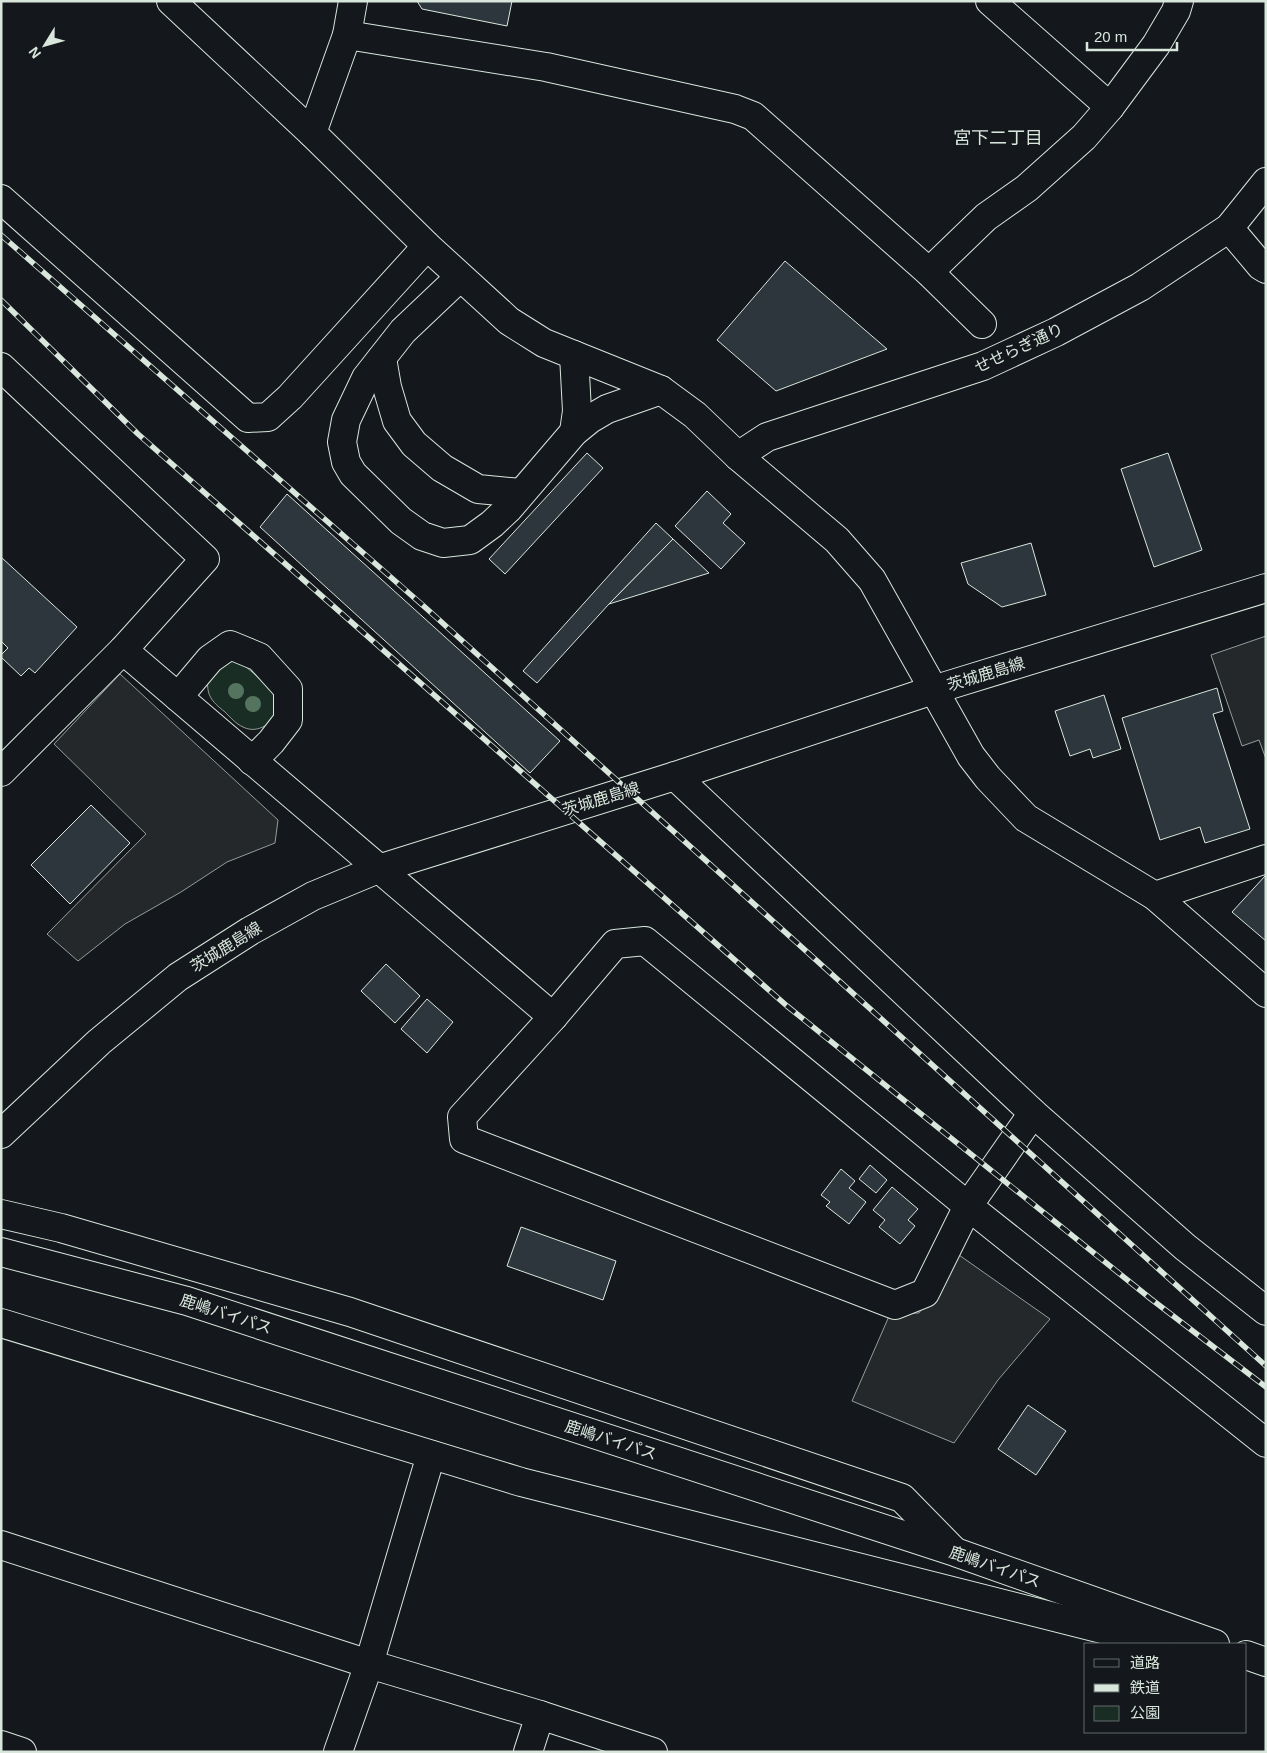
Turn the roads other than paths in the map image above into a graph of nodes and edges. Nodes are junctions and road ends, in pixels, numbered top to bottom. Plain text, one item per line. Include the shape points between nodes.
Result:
1 (171, 1) edge
2 (353, 1) edge
3 (990, 1) edge
4 (1179, 1) edge
5 (347, 35) junction
6 (1110, 107) junction
7 (312, 132) junction
8 (1266, 182) edge
9 (1, 199) edge
10 (1229, 228) junction
11 (427, 246) junction
12 (1266, 269) edge
13 (929, 272) junction
14 (460, 277) junction
15 (982, 324) dead end
16 (574, 354) junction
17 (382, 358) junction
18 (6, 381) edge
19 (660, 390) junction
20 (574, 432) junction
21 (738, 456) junction
22 (521, 493) junction
23 (1266, 588) edge
24 (122, 650) junction
25 (933, 690) junction
26 (178, 697) junction
27 (252, 761) junction
28 (1, 772) edge
29 (675, 776) junction
30 (1266, 858) edge
31 (378, 869) junction
32 (1155, 896) junction
33 (1266, 993) edge
34 (553, 1017) junction
35 (1033, 1113) junction
36 (1, 1134) edge
37 (968, 1206) junction
38 (1, 1214) edge
39 (1, 1252) edge
40 (1266, 1311) edge
41 (2, 1324) edge
42 (1266, 1443) edge
43 (430, 1455) junction
44 (1, 1545) edge
45 (954, 1552) junction
46 (1157, 1643) edge
47 (1212, 1643) edge
48 (1247, 1655) edge
49 (1266, 1662) edge
50 (368, 1664) junction
51 (1247, 1666) edge
52 (1266, 1671) edge
53 (540, 1715) junction
54 (1, 1745) edge
55 (22, 1752) edge
56 (338, 1752) edge
57 (528, 1752) edge
58 (653, 1752) edge

1 - 7 main road
2 - 5 main road
3 - 6 main road
4 - 6 main road via 1156,46
5 - 7 main road
5 - 13 main road via 546,68 735,109 753,116
6 - 13 main road via 1084,137 1028,188 986,216
7 - 11 main road
8 - 10 main road, せせらぎ通り
9 - 11 main road via 248,418 268,417 290,397
10 - 12 main road
10 - 21 main road, せせらぎ通り via 1140,287 991,363 767,437
11 - 14 main road
13 - 15 main road
14 - 16 main road via 510,321 544,343
14 - 17 main road via 403,331
16 - 19 main road
16 - 20 main road via 577,411
17 - 22 main road via 386,387 397,421 414,444 442,468 478,489
17 - 22 main road via 366,378 346,420 342,442 346,462 353,474 422,536 443,543 470,540 492,524
18 - 24 main road via 205,559
19 - 20 main road via 607,409
19 - 21 main road via 695,415
20 - 22 main road
21 - 25 main road via 837,540 872,580
23 - 25 main road, 茨城鹿島線
24 - 26 main road
24 - 28 main road
25 - 29 main road, 茨城鹿島線
25 - 32 main road via 971,756 1026,818
26 - 27 main road
26 - 27 main road via 210,659 230,645 259,657 288,689 288,720
27 - 31 main road
29 - 31 main road, 茨城鹿島線
29 - 35 main road
30 - 32 main road
31 - 34 main road
31 - 36 main road, 茨城鹿島線 via 313,896 178,977 99,1042
32 - 33 main road
34 - 37 main road via 615,944 645,941
34 - 37 main road via 462,1117 464,1139 895,1305 925,1293
35 - 37 main road
35 - 40 main road via 1185,1247
37 - 42 main road
38 - 45 main road via 62,1228 350,1312 902,1498
39 - 45 main road, 鹿嶋バイパス via 187,1301
41 - 43 main road
43 - 46 main road via 521,1482
43 - 50 main road
44 - 50 main road
45 - 47 main road, 鹿嶋バイパス
48 - 49 main road
50 - 53 main road
50 - 56 main road
51 - 52 main road
53 - 57 main road
53 - 58 main road
54 - 55 main road

